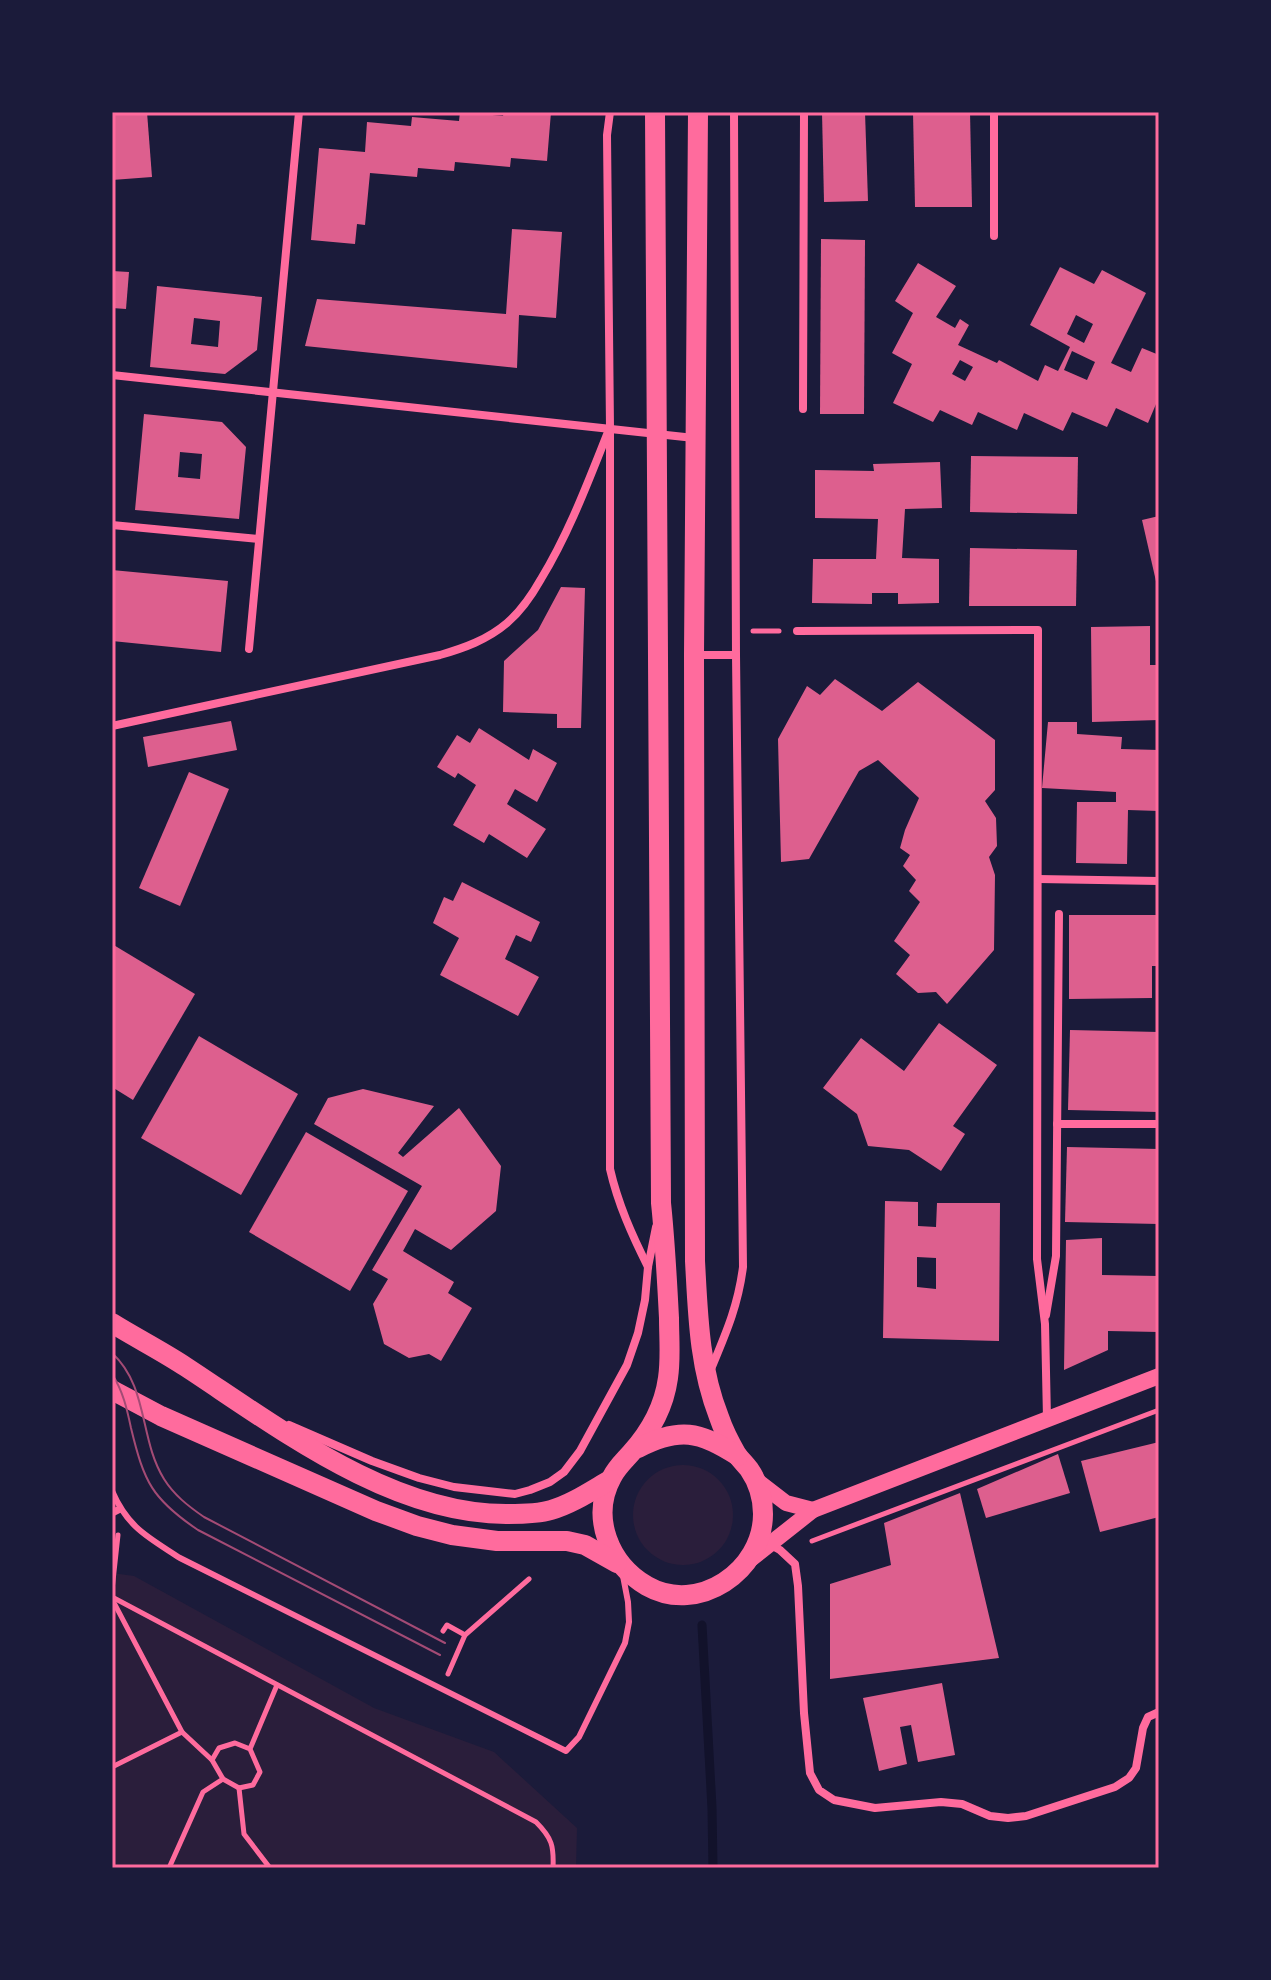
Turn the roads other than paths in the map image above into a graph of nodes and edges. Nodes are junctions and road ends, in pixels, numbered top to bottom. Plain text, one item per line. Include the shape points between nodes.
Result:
1 (299, 112) edge
2 (610, 112) edge
3 (655, 112) edge
4 (698, 112) edge
5 (734, 112) edge
6 (804, 112) edge
7 (994, 112) edge
8 (994, 236) dead end
9 (112, 375) edge
10 (273, 392) junction
11 (803, 409) dead end
12 (610, 428) junction
13 (658, 434) junction
14 (695, 438) junction
15 (112, 525) edge
16 (259, 539) junction
17 (797, 631) road end
18 (249, 649) dead end
19 (694, 655) junction
20 (736, 655) junction
21 (112, 726) edge
22 (1038, 879) junction
23 (1159, 881) edge
24 (1059, 914) dead end
25 (1057, 1124) junction
26 (1159, 1124) edge
27 (661, 1203) junction
28 (648, 1267) junction
29 (112, 1323) edge
30 (1045, 1324) junction
31 (1159, 1376) edge
32 (707, 1377) junction
33 (112, 1390) edge
34 (247, 1407) junction
35 (1047, 1419) junction
36 (633, 1451) junction
37 (738, 1456) junction
38 (610, 1480) junction
39 (756, 1480) junction
40 (112, 1491) edge
41 (813, 1510) junction
42 (116, 1511) edge
43 (774, 1547) junction
44 (746, 1563) junction
45 (620, 1565) junction
46 (1159, 1712) edge

1 - 10 street
2 - 12 street
3 - 13 main road
4 - 14 main road
5 - 20 street
6 - 11 street
7 - 8 street
9 - 10 street
10 - 12 street
10 - 16 street
12 - 13 street
12 - 21 street via 554,558 523,606 489,636 440,655
12 - 28 street via 610,1169 621,1210
13 - 14 street
13 - 27 main road
14 - 19 main road
15 - 16 street
16 - 18 street
17 - 22 street via 1038,630
19 - 20 street
19 - 32 main road via 695,1261
20 - 32 street via 743,1267 740,1294
22 - 23 street
22 - 30 street via 1037,1259
24 - 25 street
25 - 26 street
25 - 30 street via 1056,1256
27 - 28 street
27 - 36 main road via 669,1376 658,1415
28 - 34 street via 638,1333 614,1391 564,1472 530,1490 515,1494 419,1478
29 - 34 main road
30 - 35 street
31 - 35 main road
32 - 37 main road
33 - 45 main road via 417,1526 497,1541 567,1541
34 - 38 main road via 302,1444 381,1484 452,1509 494,1514 549,1511
35 - 41 main road
36 - 37 main road via 658,1438 686,1434 714,1440
36 - 38 main road
37 - 39 main road
38 - 45 main road via 603,1523
39 - 41 main road via 786,1503
39 - 44 main road via 761,1532
40 - 42 lane
41 - 43 main road
42 - 45 lane via 180,1558 566,1751 579,1737 625,1643 628,1602
43 - 44 main road
43 - 46 street via 795,1564 810,1773 819,1790 834,1800 875,1808 941,1802 990,1816 1026,1816 1129,1778 1136,1768 1143,1728 1148,1717
44 - 45 main road via 732,1578 694,1595 653,1589

